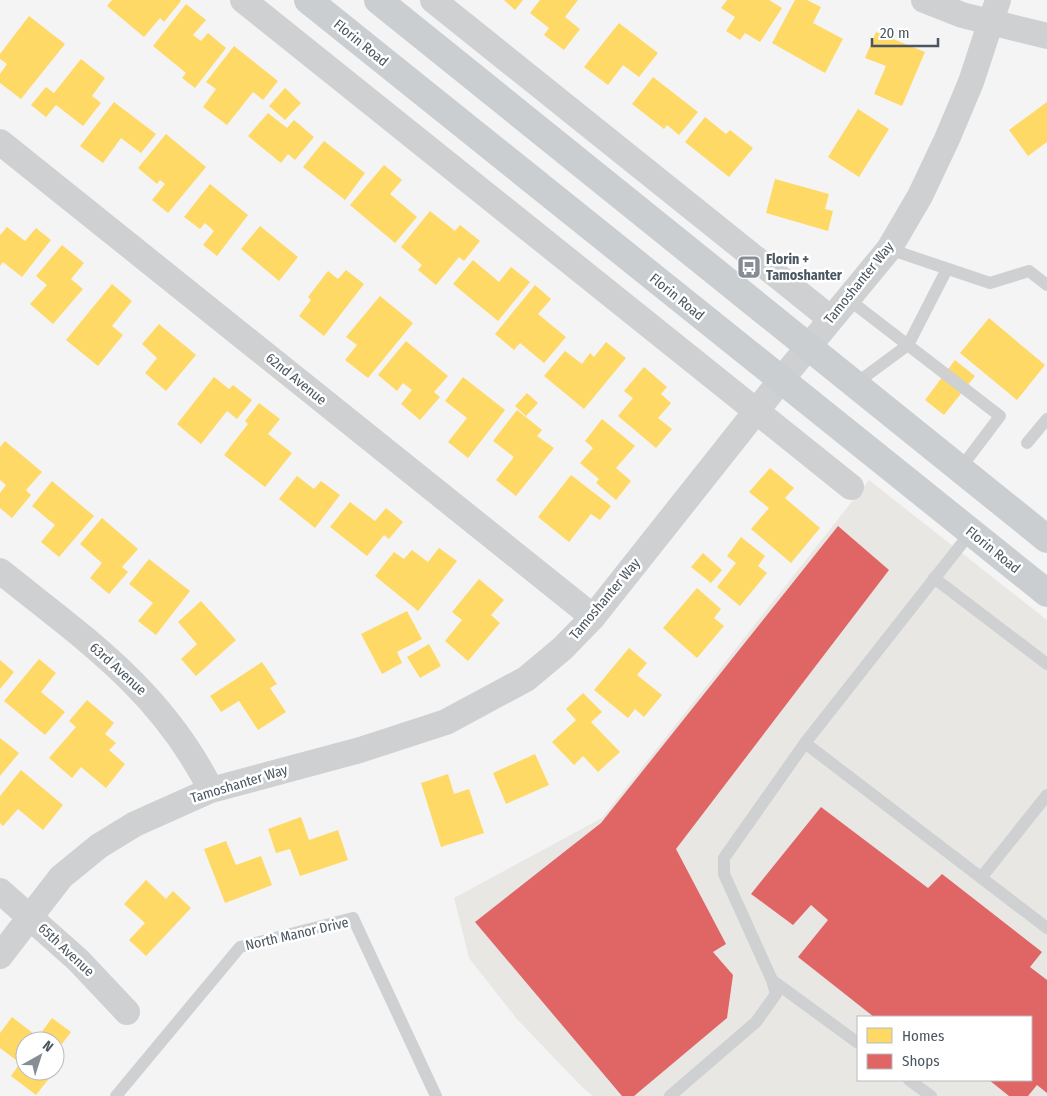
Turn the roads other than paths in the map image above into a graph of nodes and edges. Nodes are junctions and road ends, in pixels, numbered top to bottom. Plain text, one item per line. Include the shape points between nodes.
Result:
1 (243, 0) edge
2 (308, 0) edge
3 (378, 0) edge
4 (433, 0) edge
5 (924, 0) edge
6 (995, 11) edge
7 (1047, 36) edge
8 (0, 142) edge
9 (889, 249) junction
10 (947, 269) junction
11 (1047, 285) edge
12 (848, 299) junction
13 (831, 319) junction
14 (908, 345) junction
15 (808, 346) junction
16 (781, 380) junction
17 (855, 384) junction
18 (756, 412) junction
19 (1047, 418) edge
20 (1027, 443) dead end
21 (960, 469) junction
22 (851, 487) dead end
23 (971, 532) junction
24 (1047, 539) edge
25 (0, 571) edge
26 (934, 578) junction
27 (1047, 592) edge
28 (593, 617) junction
29 (1047, 664) edge
30 (805, 743) junction
31 (211, 790) junction
32 (1047, 795) edge
33 (981, 878) junction
34 (0, 892) edge
35 (31, 917) junction
36 (1047, 928) edge
37 (0, 956) edge
38 (772, 980) junction
39 (128, 1012) dead end
40 (857, 1042) edge
41 (910, 1081) edge
42 (116, 1096) edge
43 (436, 1096) edge
44 (670, 1096) edge
45 (931, 1096) edge

1 - 18 street
2 - 16 main road, Florin Road
3 - 15 main road
4 - 13 street
5 - 6 street via 962,15
6 - 7 street
6 - 9 street, Tamoshanter Way via 947,139 920,196
8 - 28 street, 62nd Avenue
9 - 10 lane
9 - 12 street, Tamoshanter Way
10 - 11 lane via 990,283 1029,271
10 - 14 lane
12 - 13 street, Tamoshanter Way
12 - 14 lane
13 - 15 street, Tamoshanter Way
14 - 17 lane
14 - 21 lane via 1000,416
15 - 16 street, Tamoshanter Way
15 - 17 main road
16 - 18 street, Tamoshanter Way
16 - 23 main road, Florin Road
17 - 21 main road
18 - 22 street
18 - 28 street, Tamoshanter Way
19 - 20 lane
21 - 24 main road
23 - 26 lane
23 - 27 main road, Florin Road
25 - 31 street, 63rd Avenue via 117,665 152,700 181,738
26 - 29 lane
26 - 30 lane
28 - 31 street, Tamoshanter Way via 526,679 446,722 401,738
30 - 33 lane
30 - 38 lane via 724,858 724,874
31 - 35 street, Tamoshanter Way via 134,824 99,846 61,876
32 - 33 lane
33 - 36 lane
34 - 35 street, 65th Avenue
35 - 37 street, Tamoshanter Way
35 - 39 street, 65th Avenue
38 - 40 lane
38 - 44 lane via 776,994 756,1022
41 - 45 lane
42 - 43 lane, North Manor Drive via 240,947 353,918

